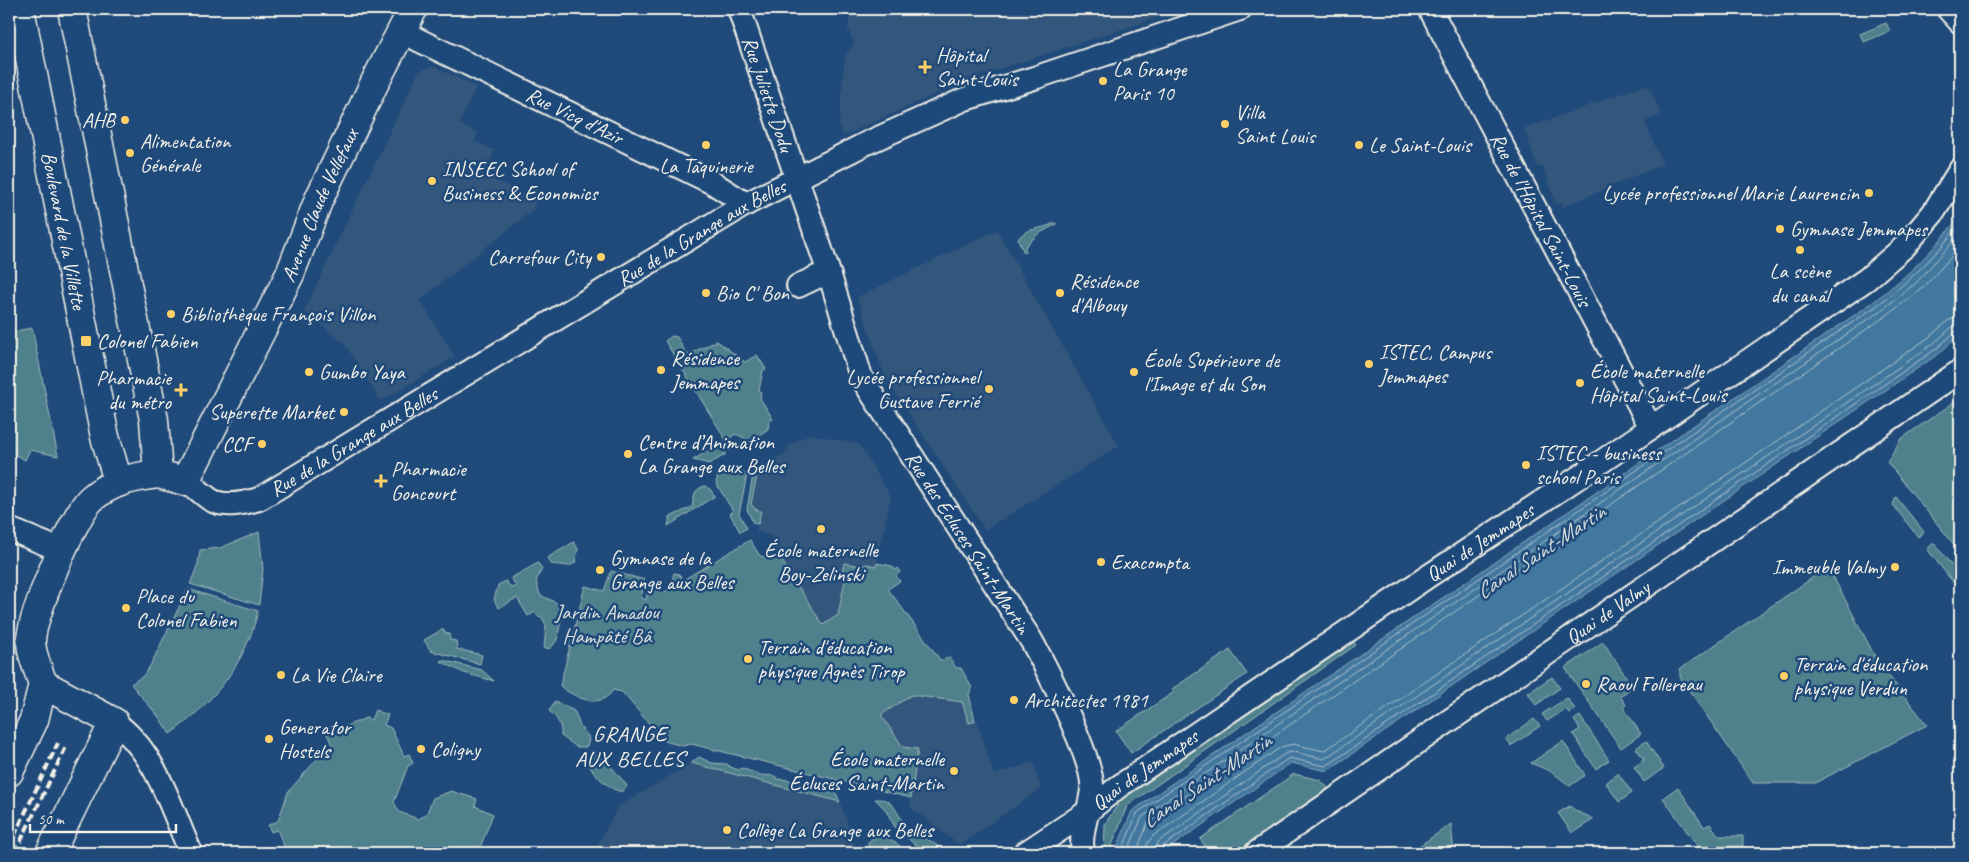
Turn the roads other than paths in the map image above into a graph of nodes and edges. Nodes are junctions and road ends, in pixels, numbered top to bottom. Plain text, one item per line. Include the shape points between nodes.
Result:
1 (20, 9) edge
2 (72, 9) edge
3 (739, 9) edge
4 (1240, 9) edge
5 (1430, 9) edge
6 (1948, 9) edge
7 (408, 20) edge
8 (1960, 22) edge
9 (1960, 170) edge
10 (796, 179) junction
11 (746, 204) junction
12 (830, 276) junction
13 (798, 286) dead end
14 (1960, 371) edge
15 (1651, 428) junction
16 (158, 474) junction
17 (118, 482) junction
18 (190, 484) junction
19 (9, 530) edge
20 (62, 551) junction
21 (44, 684) junction
22 (114, 722) junction
23 (9, 772) edge
24 (1087, 812) junction
25 (50, 853) edge
26 (191, 853) edge
27 (1025, 853) edge
28 (1082, 853) edge
29 (1256, 853) edge

1 - 17 main road, Boulevard de la Villette via 105,437
2 - 16 main road via 154,420
3 - 10 street, Rue Juliette Dodu
4 - 10 street, Rue de la Grange aux Belles via 964,99
5 - 15 street, Rue de l'Hôpital Saint-Louis
6 - 8 street
7 - 11 street, Rue Vicq d'Azir
7 - 18 main road, Avenue Claude Vellefaux via 319,199 290,274
9 - 15 street, Quai de Jemmapes via 1933,213 1905,246 1867,280
10 - 11 street, Rue de la Grange aux Belles
10 - 12 street, Rue des Écluses Saint-Martin
11 - 18 street, Rue de la Grange aux Belles via 259,499 227,504 212,500
12 - 13 street via 817,277
12 - 24 street, Rue des Écluses Saint-Martin via 861,377 1047,668 1089,766 1093,789
14 - 29 street, Quai de Valmy
15 - 24 street, Quai de Jemmapes via 1427,576 1118,787
16 - 17 main road
16 - 18 main road
17 - 20 main road via 90,500
19 - 20 street
20 - 21 main road via 34,622 31,641
21 - 22 main road
21 - 23 main road via 34,720
22 - 25 main road
22 - 26 street via 125,730 151,762
24 - 27 street, Quai de Jemmapes
24 - 28 street, Rue des Écluses Saint-Martin

